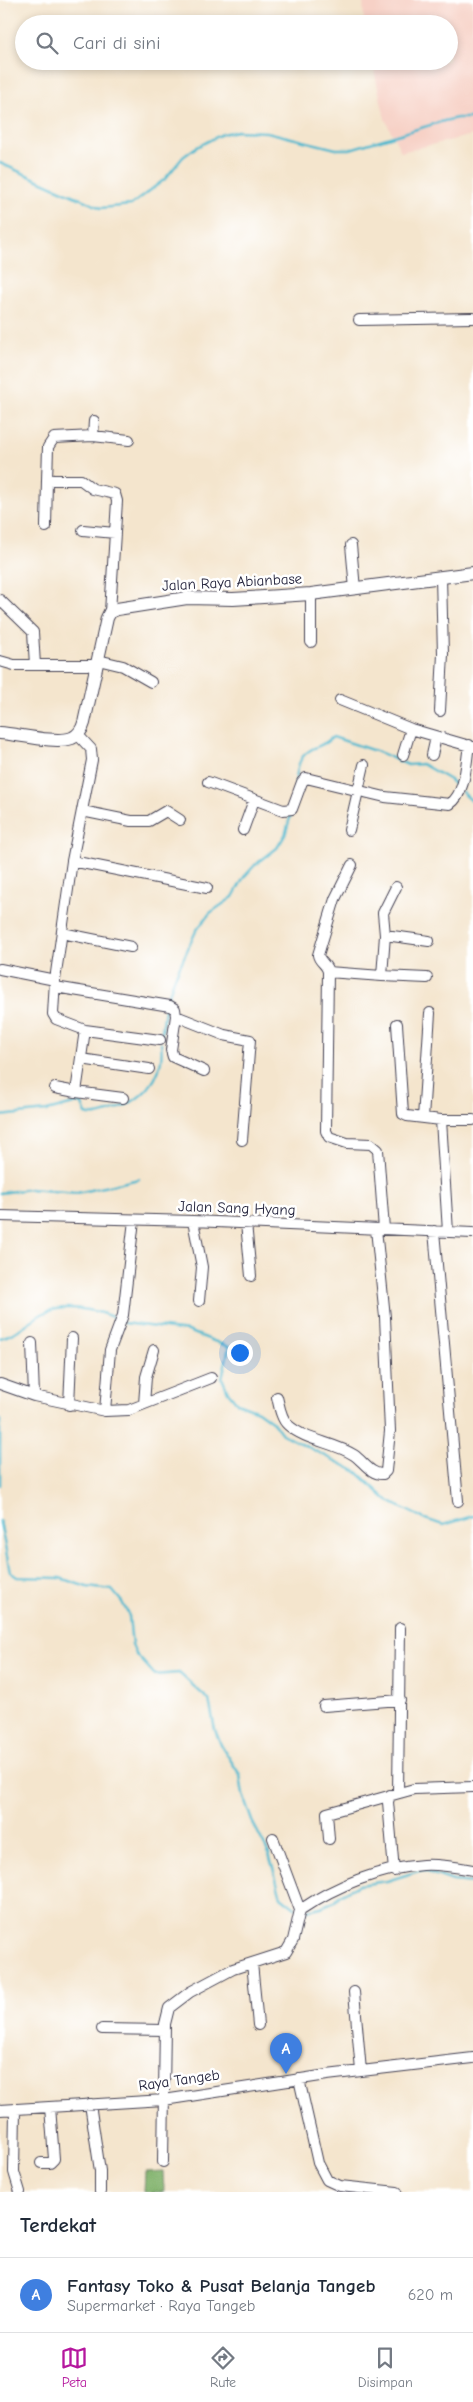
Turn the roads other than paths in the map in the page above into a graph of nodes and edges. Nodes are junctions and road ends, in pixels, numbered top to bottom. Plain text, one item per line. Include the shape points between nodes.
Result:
1 (473, 318) edge
2 (359, 320) dead end
3 (94, 421) dead end
4 (93, 436) junction
5 (129, 440) dead end
6 (47, 480) junction
7 (46, 527) dead end
8 (83, 530) dead end
9 (115, 533) junction
10 (352, 545) dead end
11 (473, 573) edge
12 (441, 577) junction
13 (355, 589) junction
14 (311, 594) junction
15 (0, 600) edge
16 (110, 612) junction
17 (311, 642) dead end
18 (0, 661) edge
19 (97, 663) junction
20 (35, 665) junction
21 (151, 682) dead end
22 (340, 700) dead end
23 (440, 711) dead end
24 (411, 729) junction
25 (0, 733) edge
26 (78, 735) junction
27 (436, 737) junction
28 (471, 746) edge
29 (403, 755) dead end
30 (432, 755) dead end
31 (364, 765) dead end
32 (208, 782) dead end
33 (358, 789) junction
34 (254, 800) junction
35 (82, 811) junction
36 (180, 820) dead end
37 (243, 830) dead end
38 (349, 830) dead end
39 (72, 861) junction
40 (352, 865) dead end
41 (396, 887) dead end
42 (207, 888) dead end
43 (62, 933) junction
44 (385, 935) junction
45 (429, 941) dead end
46 (131, 947) dead end
47 (0, 969) edge
48 (328, 972) junction
49 (382, 976) junction
50 (427, 978) dead end
51 (55, 983) junction
52 (430, 1013) dead end
53 (176, 1016) junction
54 (397, 1024) dead end
55 (85, 1030) junction
56 (160, 1040) dead end
57 (81, 1058) junction
58 (149, 1070) dead end
59 (204, 1071) dead end
60 (55, 1088) dead end
61 (76, 1092) junction
62 (123, 1098) dead end
63 (424, 1118) junction
64 (440, 1120) junction
65 (473, 1120) edge
66 (242, 1140) dead end
67 (0, 1216) edge
68 (134, 1220) junction
69 (192, 1221) junction
70 (246, 1223) junction
71 (380, 1229) junction
72 (434, 1231) junction
73 (448, 1232) junction
74 (473, 1233) edge
75 (251, 1276) dead end
76 (199, 1301) dead end
77 (72, 1338) dead end
78 (32, 1343) dead end
79 (154, 1350) dead end
80 (212, 1378) dead end
81 (0, 1384) edge
82 (34, 1396) junction
83 (276, 1397) dead end
84 (144, 1404) junction
85 (69, 1405) junction
86 (105, 1411) junction
87 (458, 1501) dead end
88 (400, 1628) dead end
89 (400, 1700) junction
90 (324, 1706) dead end
91 (473, 1787) edge
92 (394, 1794) junction
93 (273, 1838) dead end
94 (329, 1839) dead end
95 (394, 1870) junction
96 (473, 1870) edge
97 (300, 1910) junction
98 (252, 1963) junction
99 (354, 1992) dead end
100 (258, 2025) dead end
101 (102, 2029) dead end
102 (165, 2030) junction
103 (473, 2058) edge
104 (361, 2071) junction
105 (300, 2079) junction
106 (164, 2100) junction
107 (90, 2104) junction
108 (50, 2107) junction
109 (15, 2109) junction
110 (0, 2110) edge
111 (163, 2162) dead end
112 (41, 2163) dead end
113 (332, 2188) edge
114 (368, 2190) edge
115 (20, 2192) edge
116 (100, 2192) edge
117 (397, 2192) edge

1 - 2 street
3 - 4 street
4 - 5 street
4 - 6 street via 60,437 50,442
6 - 7 street
6 - 9 street via 81,480 93,489 115,494
8 - 9 street
9 - 16 street
10 - 13 street
11 - 12 main road, Jalan Raya Abianbase
12 - 13 main road, Jalan Raya Abianbase
12 - 23 street via 443,654
13 - 14 main road, Jalan Raya Abianbase
14 - 16 main road, Jalan Raya Abianbase via 187,598 140,604
14 - 17 street
15 - 20 street via 33,632
16 - 19 main road
18 - 20 street
19 - 20 street
19 - 21 street via 123,666
19 - 26 main road via 84,723
22 - 24 street
24 - 27 street
24 - 29 street
25 - 26 main road via 60,739
26 - 35 street via 92,752
27 - 28 street
27 - 30 street
28 - 33 street via 453,802 444,804 384,797
31 - 33 street
32 - 34 street
33 - 34 street via 306,778 292,809 283,810
33 - 38 street
34 - 37 street
35 - 36 street via 130,821 149,821 166,811
35 - 39 street
39 - 42 street
39 - 43 street
40 - 48 street via 335,899 318,955
41 - 44 street via 383,913
43 - 46 street
43 - 51 street
44 - 45 street
44 - 49 street
47 - 51 street
48 - 49 street
48 - 71 street via 326,1131 329,1137 348,1143 371,1144 378,1150
49 - 50 street
51 - 53 street via 170,1006 175,1009
51 - 55 street via 54,1017
52 - 63 street
53 - 59 street via 171,1050 173,1057
53 - 66 street via 224,1036 250,1040
54 - 63 street via 403,1114
55 - 56 street
55 - 57 street
57 - 58 street
57 - 61 street
60 - 61 street
61 - 62 street
63 - 64 street
64 - 65 street
64 - 73 street
67 - 68 street, Jalan Sang Hyang
68 - 69 street, Jalan Sang Hyang
68 - 86 street via 121,1320 110,1350
69 - 70 street, Jalan Sang Hyang
69 - 76 street via 202,1267
70 - 71 street, Jalan Sang Hyang
70 - 75 street
71 - 72 street, Jalan Sang Hyang
71 - 83 street via 390,1431 386,1471 376,1473 354,1455 287,1425
72 - 73 street, Jalan Sang Hyang
72 - 87 street
73 - 74 street, Jalan Sang Hyang
77 - 85 street
78 - 82 street
79 - 84 street via 146,1377
80 - 84 street
81 - 82 street
82 - 85 street
84 - 86 street via 121,1411
85 - 86 street
88 - 89 street
89 - 90 street
89 - 92 street
91 - 92 street via 414,1789
92 - 94 street via 327,1813
92 - 95 street via 388,1802
93 - 97 street
95 - 96 street via 424,1865
95 - 97 street via 352,1882 317,1898
97 - 98 street via 289,1948 282,1954
98 - 100 street
98 - 102 street via 233,1969 177,2001 169,2008
99 - 104 street
101 - 102 street
102 - 106 street
103 - 104 street, Raya Tangeb
104 - 105 street, Raya Tangeb
105 - 106 street, Raya Tangeb
105 - 113 street via 320,2169
106 - 107 street, Raya Tangeb
106 - 111 street
107 - 108 street, Raya Tangeb
107 - 116 street
108 - 109 street, Raya Tangeb
108 - 112 street via 54,2159 50,2163
109 - 110 street, Raya Tangeb
109 - 115 street via 14,2172
113 - 114 street
114 - 117 street

